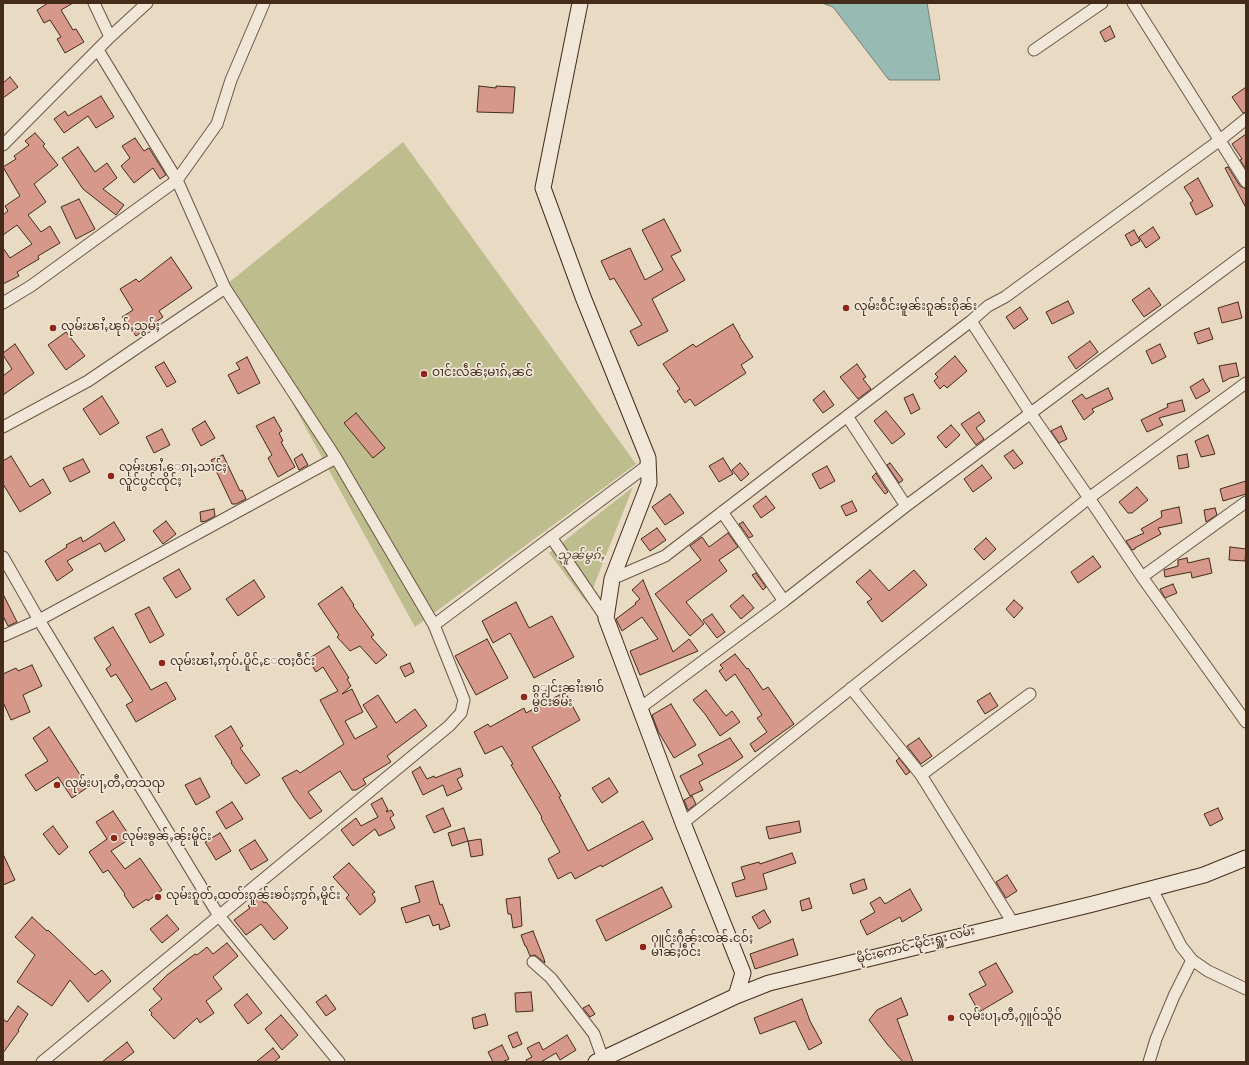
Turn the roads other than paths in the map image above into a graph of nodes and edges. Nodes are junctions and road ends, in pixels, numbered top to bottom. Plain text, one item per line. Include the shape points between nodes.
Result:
1 (94, 3) edge
2 (147, 3) edge
3 (264, 3) edge
4 (580, 3) edge
5 (1102, 3) edge
6 (1133, 3) edge
7 (110, 37) junction
8 (98, 50) junction
9 (1034, 50) dead end
10 (1246, 119) edge
11 (1220, 140) junction
12 (3, 145) edge
13 (177, 180) junction
14 (1246, 182) edge
15 (1246, 253) edge
16 (225, 288) junction
17 (3, 303) edge
18 (971, 321) junction
19 (1246, 383) edge
20 (1030, 414) junction
21 (847, 416) junction
22 (3, 427) edge
23 (336, 458) junction
24 (648, 465) junction
25 (1089, 498) junction
26 (1246, 502) edge
27 (906, 506) junction
28 (722, 512) junction
29 (552, 537) junction
30 (3, 557) edge
31 (1142, 577) junction
32 (612, 579) junction
33 (784, 601) junction
34 (606, 618) junction
35 (39, 620) junction
36 (434, 625) junction
37 (3, 636) edge
38 (851, 688) junction
39 (1030, 694) dead end
40 (640, 708) junction
41 (1246, 722) edge
42 (921, 775) junction
43 (683, 823) junction
44 (1246, 858) edge
45 (1152, 888) junction
46 (219, 916) junction
47 (1013, 923) junction
48 (1192, 960) junction
49 (533, 962) dead end
50 (743, 973) junction
51 (769, 982) junction
52 (1246, 989) edge
53 (736, 996) junction
54 (599, 1060) edge
55 (42, 1062) edge
56 (339, 1062) edge
57 (1149, 1062) edge

1 - 7 street
2 - 7 street
3 - 13 street via 231,80 217,124
4 - 24 main road via 543,188 583,297 648,458
5 - 9 street
6 - 11 street
7 - 8 street
8 - 12 street
8 - 13 street
10 - 11 street
11 - 14 street
11 - 18 street via 1005,297 988,306
13 - 16 street
13 - 17 street via 31,286
15 - 20 street
16 - 22 street via 88,381
16 - 23 street
18 - 20 street
18 - 21 street
19 - 25 street
20 - 25 street
20 - 27 street
21 - 27 street
21 - 28 street
23 - 35 street
23 - 36 street
24 - 29 street
24 - 32 main road via 649,483
25 - 31 street
25 - 38 street
26 - 31 street
27 - 33 street
28 - 32 street via 666,556
28 - 33 street
29 - 34 street
29 - 36 street
30 - 35 street
31 - 41 street
32 - 34 main road
33 - 40 street
34 - 40 main road
35 - 37 street
35 - 46 street
36 - 46 street via 464,700 461,713 449,726
38 - 42 street
38 - 43 street
39 - 42 street
40 - 43 main road
42 - 47 street
43 - 50 main road
44 - 45 main road, မိုင်းကောင်-မိုင်းရှူး လမ်း via 1204,875
45 - 47 main road, မိုင်းကောင်-မိုင်းရှူး လမ်း
45 - 48 street via 1181,946
46 - 55 street
46 - 56 street
47 - 51 main road, မိုင်းကောင်-မိုင်းရှူး လမ်း
48 - 52 street via 1208,971
48 - 57 street via 1171,1003
49 - 54 street via 551,978 594,1034
50 - 51 main road
50 - 53 main road
51 - 53 main road, မိုင်းကောင်-မိုင်းရှူး လမ်း
53 - 54 main road, မိုင်းကောင်-မိုင်းရှူး လမ်း

